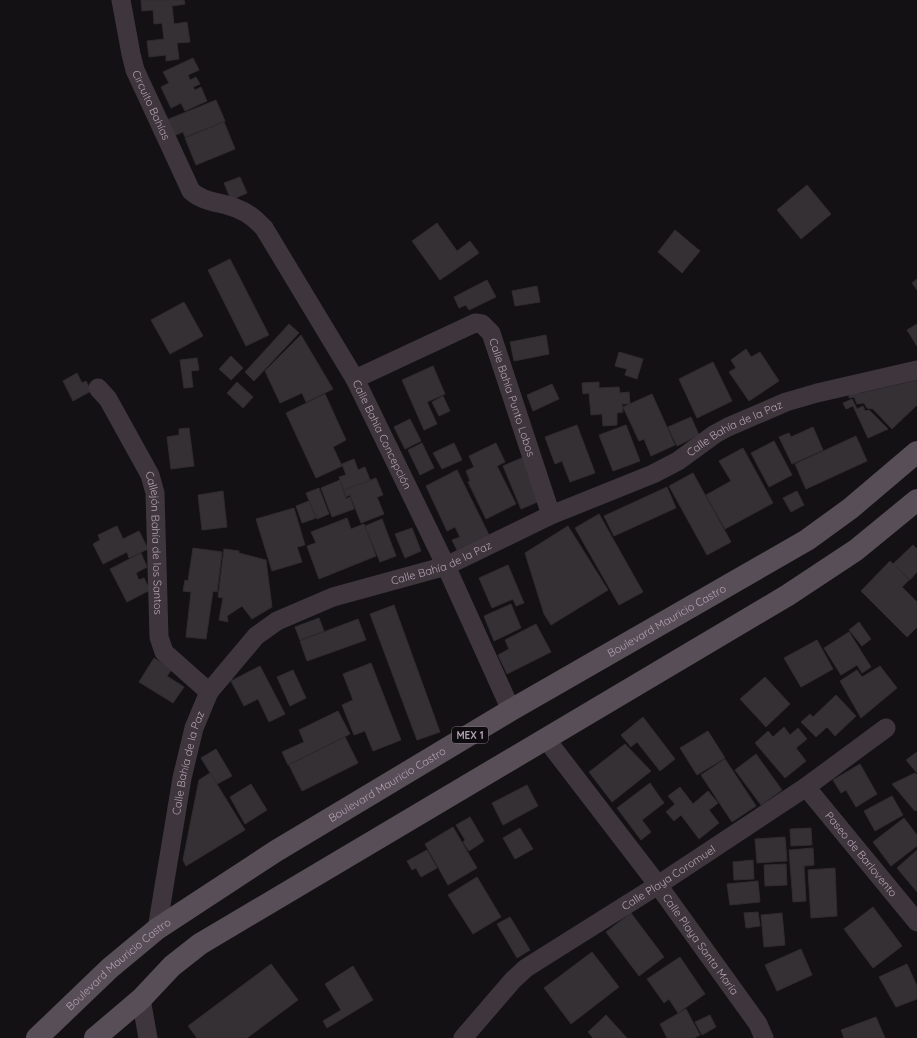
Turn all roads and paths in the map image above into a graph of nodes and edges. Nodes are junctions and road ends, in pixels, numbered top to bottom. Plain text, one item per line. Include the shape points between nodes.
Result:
1 (121, 0) edge
2 (205, 200) joint
3 (917, 370) edge
4 (355, 378) junction
5 (98, 388) dead end
6 (917, 452) edge
7 (917, 500) edge
8 (551, 514) junction
9 (446, 566) junction
10 (209, 692) junction
11 (512, 710) junction
12 (886, 728) dead end
13 (546, 739) junction
14 (806, 787) junction
15 (658, 885) junction
16 (917, 922) edge
17 (157, 929) junction
18 (141, 999) junction
19 (37, 1038) edge
20 (95, 1038) edge
21 (148, 1038) edge
22 (463, 1038) edge
23 (764, 1038) edge

1 - 2 street, Circuito Bahías via 131,54 141,84 191,191
2 - 4 street, Calle Bahía Concepción via 237,208 252,216 264,228
3 - 8 street, Calle Bahía de la Paz via 786,402 721,431 678,461 654,474
4 - 8 street, Calle Bahía Punto Lobos via 475,323 482,324 491,333
4 - 9 street, Calle Bahía Concepción
5 - 10 street, Callejón Bahía de los Santos via 108,399 153,484 160,645 164,652
6 - 11 main road, Boulevard Mauricio Castro / MEX 1 via 851,508 807,540
7 - 13 main road via 856,550 788,595
8 - 9 street, Calle Bahía de la Paz
9 - 10 street, Calle Bahía de la Paz via 333,597 277,621 256,636
9 - 11 street, Calle Bahía Concepción
10 - 17 street, Calle Bahía de la Paz via 194,728 182,778
11 - 17 main road, Boulevard Mauricio Castro / MEX 1 via 276,851
12 - 14 street, Calle Playa Coromuel
13 - 15 street, Calle Playa Santa María
13 - 18 main road via 200,944 172,966
14 - 15 street, Calle Playa Coromuel
14 - 16 street, Paseo de Barlovento
15 - 22 street, Calle Playa Coromuel via 526,968
15 - 23 street, Calle Playa Santa María via 758,1024
17 - 19 main road, Boulevard Mauricio Castro / MEX 1 via 110,968
18 - 20 main road
18 - 21 street

